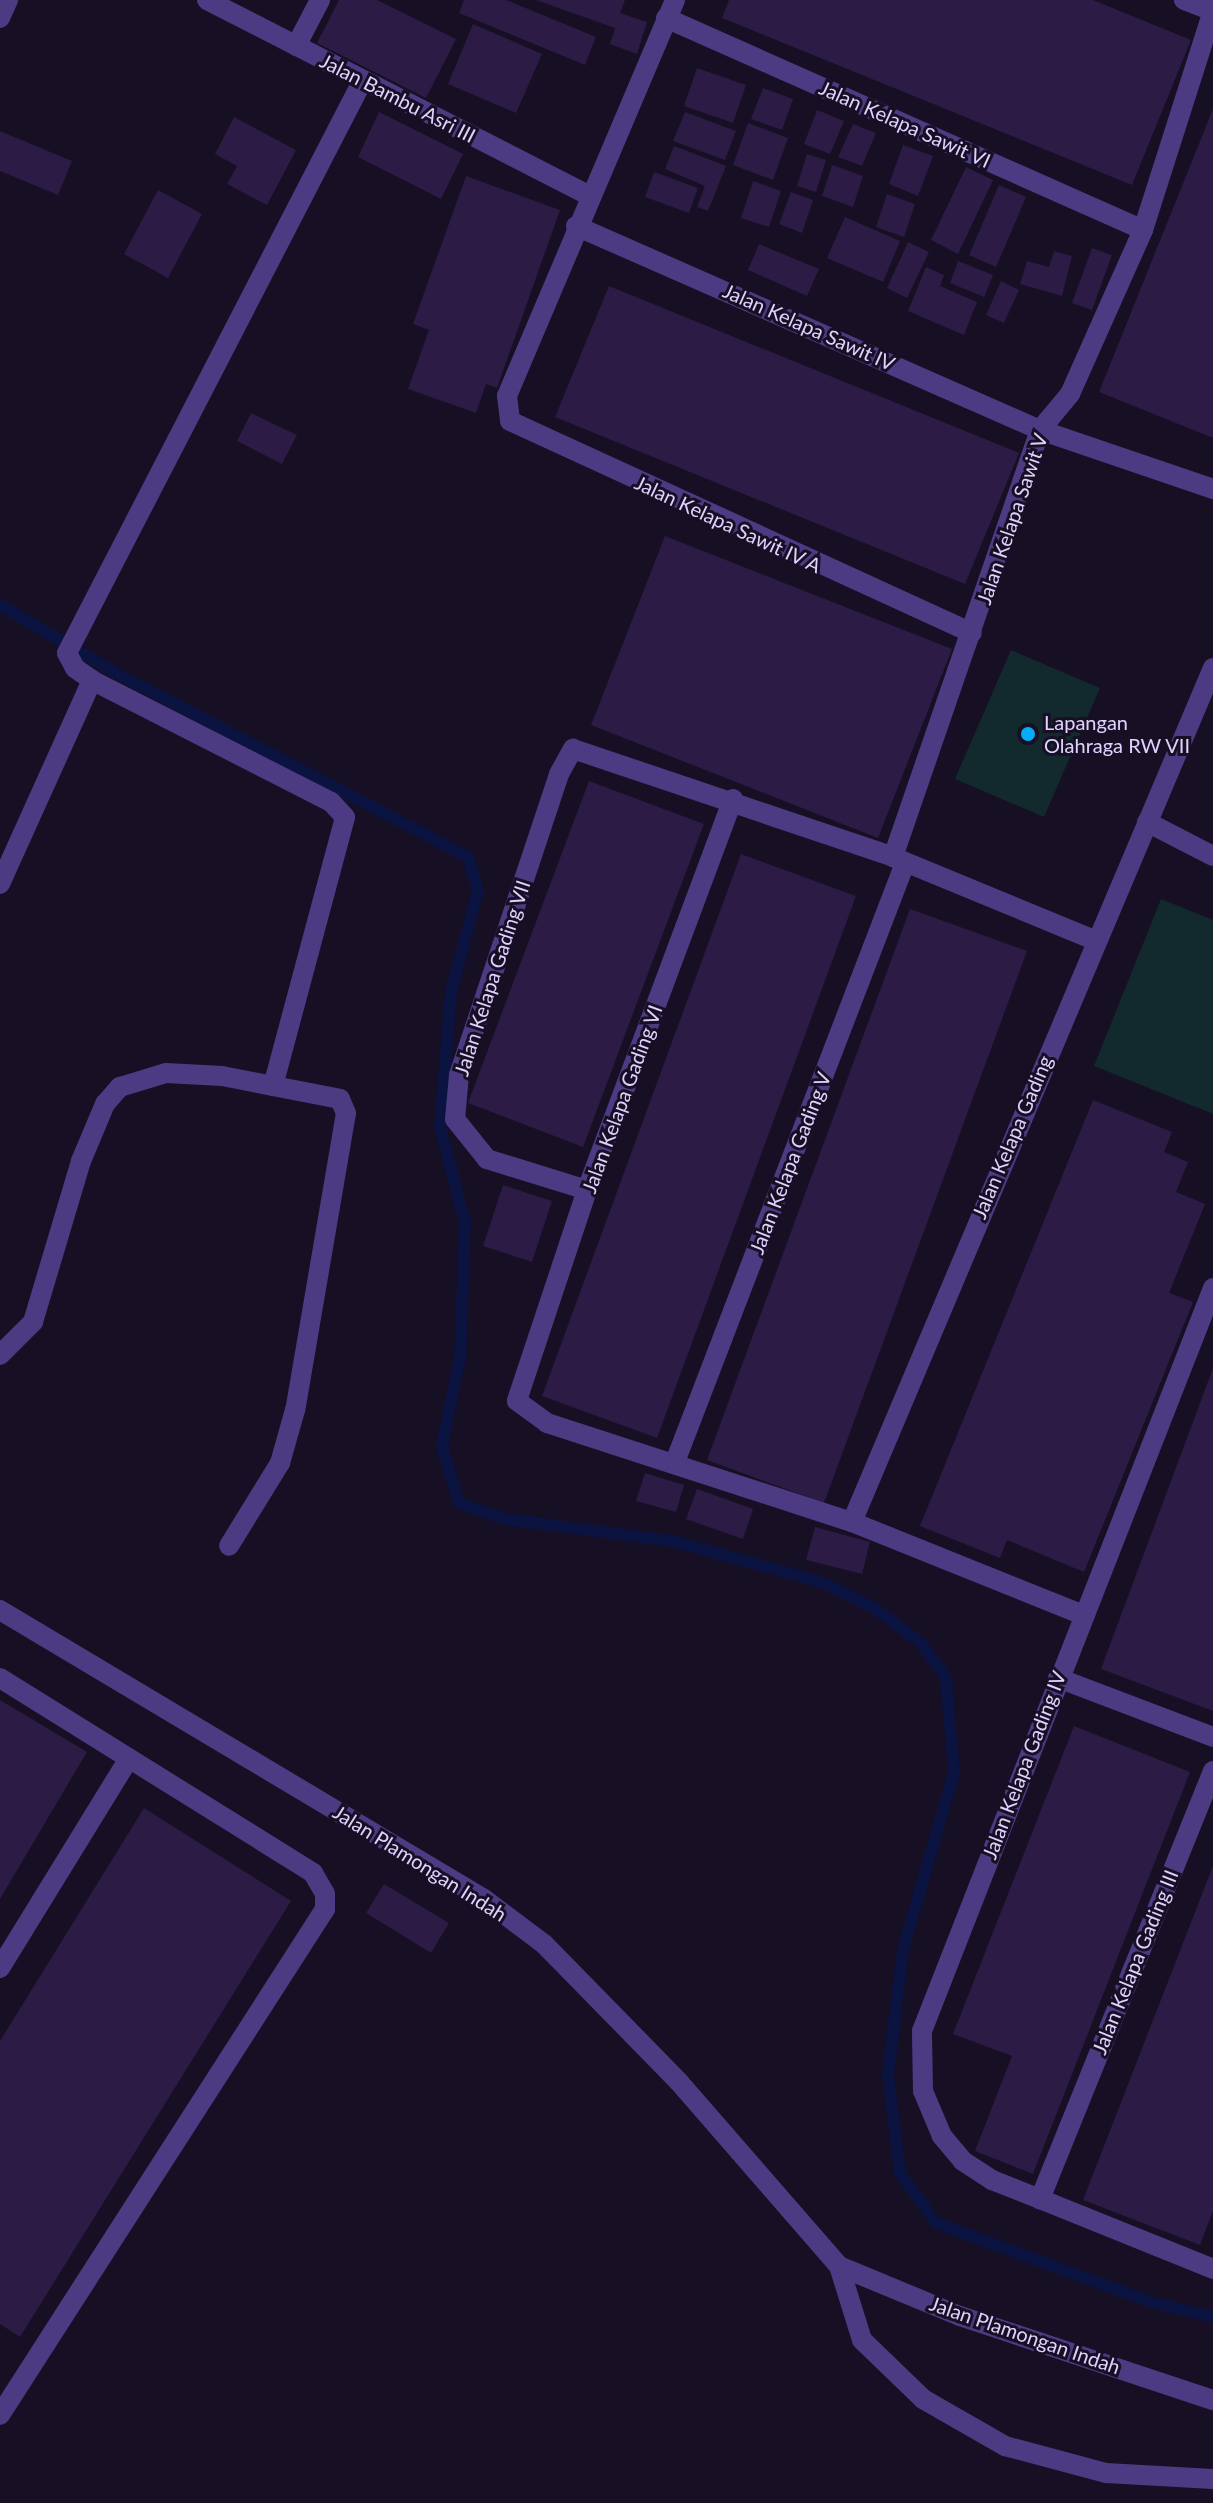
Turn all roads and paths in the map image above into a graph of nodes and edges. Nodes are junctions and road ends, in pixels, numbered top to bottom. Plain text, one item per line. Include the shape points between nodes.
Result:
1 (8, 0) edge
2 (207, 0) edge
3 (320, 0) edge
4 (1184, 0) edge
5 (671, 9) edge
6 (1213, 11) edge
7 (0, 18) edge
8 (296, 46) junction
9 (363, 80) junction
10 (590, 196) junction
11 (576, 226) junction
12 (1143, 230) junction
13 (1040, 430) junction
14 (1213, 489) edge
15 (972, 633) junction
16 (1213, 668) edge
17 (92, 680) junction
18 (733, 799) junction
19 (1147, 822) junction
20 (1213, 856) edge
21 (899, 860) junction
22 (0, 884) edge
23 (1094, 940) junction
24 (273, 1086) junction
25 (587, 1190) junction
26 (1213, 1288) edge
27 (0, 1355) edge
28 (675, 1462) junction
29 (852, 1522) junction
30 (229, 1546) dead end
31 (0, 1610) edge
32 (1083, 1615) junction
33 (0, 1678) edge
34 (1058, 1678) junction
35 (1213, 1737) edge
36 (128, 1760) junction
37 (1213, 1771) edge
38 (0, 1968) edge
39 (1040, 2199) junction
40 (1211, 2263) edge
41 (839, 2266) junction
42 (1213, 2400) edge
43 (0, 2415) edge
44 (1213, 2479) edge

1 - 7 street
2 - 8 street, Jalan Bambu Asri III
3 - 8 street
4 - 6 street
5 - 10 street
5 - 12 street, Jalan Kelapa Sawit VI
6 - 12 street, Jalan Kelapa Sawit V
8 - 9 street, Jalan Bambu Asri III
9 - 10 street, Jalan Bambu Asri III
9 - 17 street via 67,653 75,668
10 - 11 street
11 - 13 street, Jalan Kelapa Sawit IV
11 - 15 street, Jalan Kelapa Sawit IV A via 507,396 506,412 517,428
12 - 13 street, Jalan Kelapa Sawit V via 1070,394
13 - 14 street, Jalan Kelapa Sawit IV
13 - 15 street, Jalan Kelapa Sawit V
15 - 21 street, Jalan Kelapa Sawit V
16 - 19 street, Jalan Kelapa Gading
17 - 22 street
17 - 24 street via 331,802 345,817
18 - 21 street
18 - 25 street, Jalan Kelapa Gading VI
18 - 25 street, Jalan Kelapa Gading VII via 584,750 570,752 559,774 459,1075 455,1119 487,1159
19 - 20 street
19 - 23 street, Jalan Kelapa Gading
21 - 23 street
21 - 28 street, Jalan Kelapa Gading V
23 - 29 street, Jalan Kelapa Gading
24 - 27 street via 166,1073 120,1087 105,1104 81,1161 33,1322
24 - 30 street via 331,1095 340,1099 346,1113 295,1410 280,1463
25 - 28 street, Jalan Kelapa Gading VI via 517,1401 547,1423
26 - 32 street, Jalan Kelapa Gading IV
28 - 29 street
29 - 32 street
31 - 41 street, Jalan Plamongan Indah via 484,1899 544,1944 679,2082
32 - 34 street, Jalan Kelapa Gading IV
33 - 36 street
34 - 35 street
34 - 39 street, Jalan Kelapa Gading IV via 926,2017 919,2051 927,2108 952,2148 992,2180
36 - 38 street
36 - 43 street via 313,1873 320,1880 325,1909
37 - 39 street, Jalan Kelapa Gading III
39 - 40 street, Jalan Kelapa Gading IV
41 - 42 street, Jalan Plamongan Indah via 960,2316
41 - 44 street, Jalan Plamongan Indah via 862,2340 890,2372 923,2399 1005,2446 1106,2473

